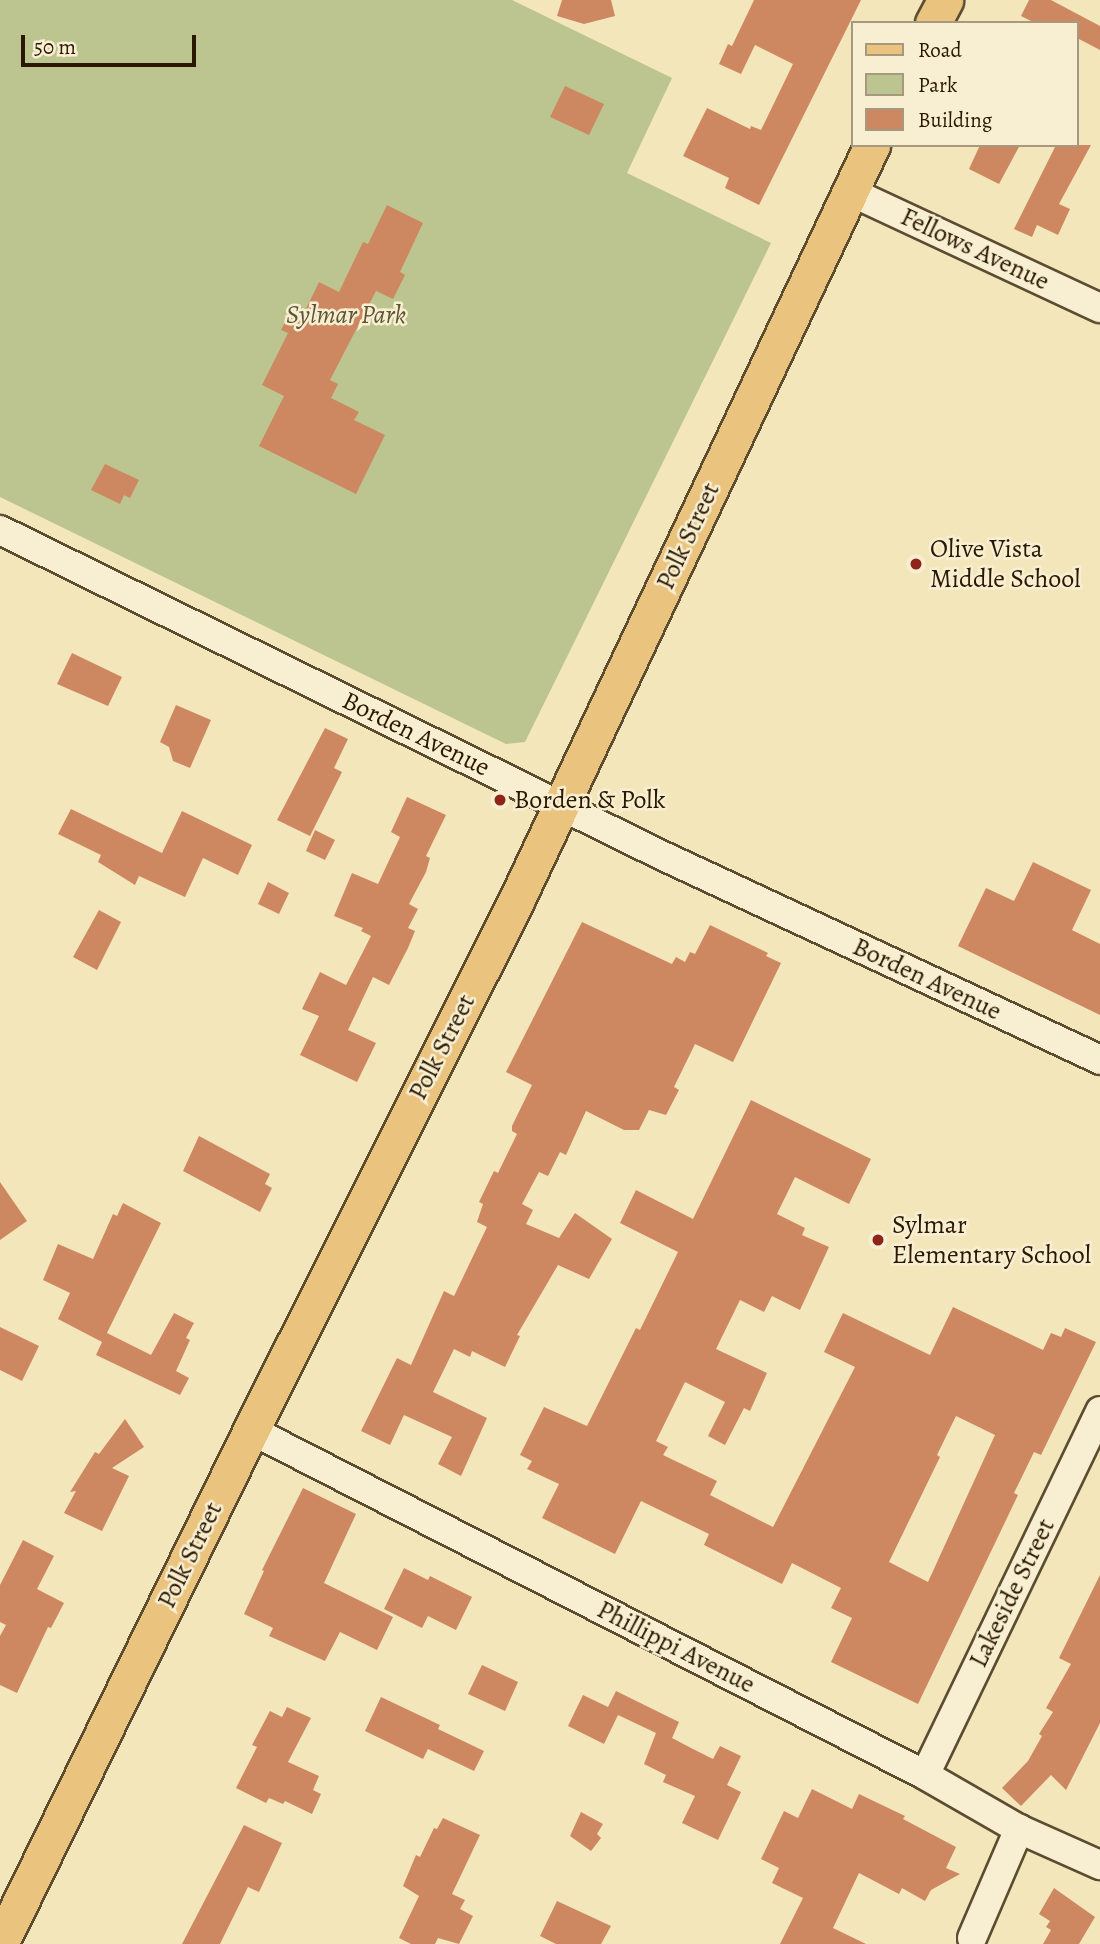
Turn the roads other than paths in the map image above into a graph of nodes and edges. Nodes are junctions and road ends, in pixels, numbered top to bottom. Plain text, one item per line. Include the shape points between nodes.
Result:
1 (945, 0) edge
2 (934, 21) edge
3 (871, 147) edge
4 (849, 191) junction
5 (1100, 308) edge
6 (0, 530) edge
7 (561, 806) junction
8 (1100, 1060) edge
9 (1100, 1410) edge
10 (251, 1430) junction
11 (925, 1775) junction
12 (1019, 1829) junction
13 (1100, 1865) edge
14 (972, 1938) dead end
15 (0, 1944) edge

1 - 2 main road
3 - 4 main road, Polk Street
4 - 5 street, Fellows Avenue
4 - 7 main road, Polk Street
6 - 7 street, Borden Avenue
7 - 8 street, Borden Avenue
7 - 10 main road, Polk Street
9 - 11 street, Lakeside Street
10 - 11 street, Phillippi Avenue
10 - 15 main road, Polk Street
11 - 12 street, Phillippi Avenue
12 - 13 street, Phillippi Avenue
12 - 14 street

